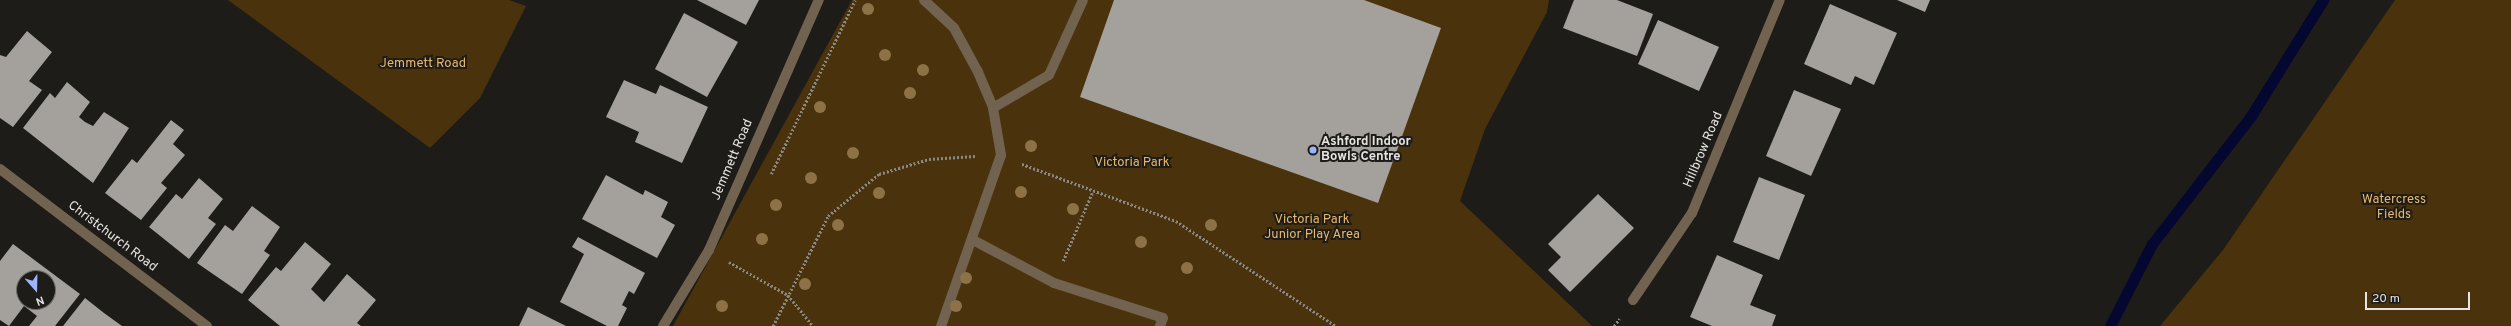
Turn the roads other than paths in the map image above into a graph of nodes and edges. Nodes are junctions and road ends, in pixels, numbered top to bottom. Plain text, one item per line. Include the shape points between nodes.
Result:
1 (819, 0) edge
2 (924, 0) edge
3 (1083, 0) edge
4 (1780, 0) edge
5 (992, 108) junction
6 (0, 169) edge
7 (973, 240) junction
8 (1633, 300) dead end
9 (207, 326) edge
10 (663, 326) edge
11 (941, 326) edge
12 (1160, 326) edge

1 - 10 street, Jemmett Road via 708,250
2 - 5 street via 954,28
3 - 5 street via 1049,75
4 - 8 street, Hillbrow Road via 1692,213
5 - 7 street via 1001,155
6 - 9 street, Christchurch Road
7 - 11 street
7 - 12 street via 1054,282 1163,318

